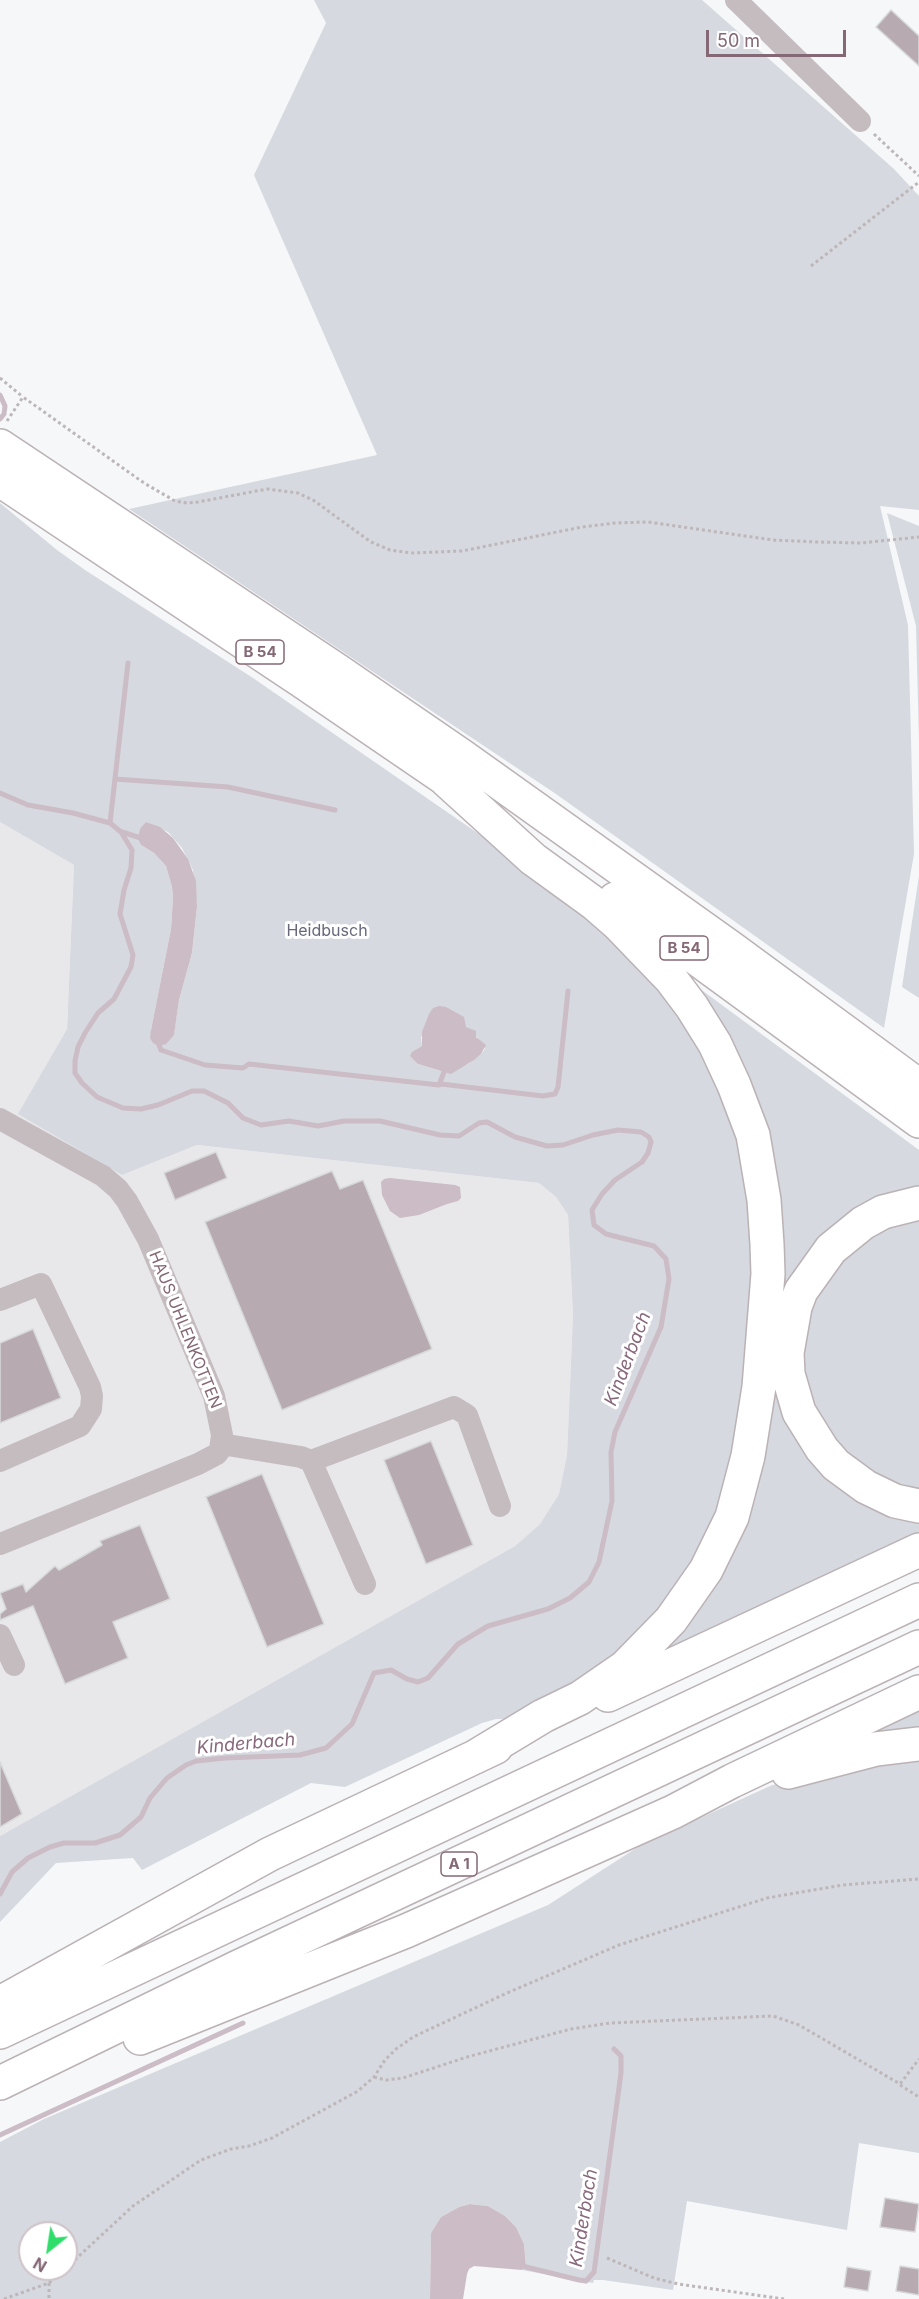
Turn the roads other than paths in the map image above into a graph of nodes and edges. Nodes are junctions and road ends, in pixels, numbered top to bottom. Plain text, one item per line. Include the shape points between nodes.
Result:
1 (736, 0) edge
2 (860, 121) road end
3 (3, 434) edge
4 (0, 480) edge
5 (446, 780) junction
6 (731, 948) junction
7 (919, 1064) edge
8 (919, 1086) edge
9 (0, 1119) edge
10 (919, 1121) edge
11 (919, 1203) edge
12 (0, 1300) edge
13 (221, 1444) junction
14 (0, 1461) edge
15 (311, 1461) junction
16 (500, 1506) dead end
17 (919, 1506) edge
18 (0, 1545) edge
19 (919, 1550) edge
20 (365, 1584) dead end
21 (919, 1600) edge
22 (0, 1635) edge
23 (919, 1647) edge
24 (14, 1665) dead end
25 (919, 1692) edge
26 (919, 1744) edge
27 (475, 1757) junction
28 (673, 1812) junction
29 (0, 2004) edge
30 (0, 2032) edge
31 (0, 2085) edge

1 - 2 street
3 - 6 highway, B 54
4 - 5 highway, B 54
5 - 10 highway, B 54
5 - 27 highway via 533,859 618,924 692,1007 715,1044 753,1136 764,1200 768,1274 759,1387 748,1456 732,1516 706,1570 671,1620 624,1667 580,1698
6 - 7 highway
6 - 8 highway, B 54
9 - 13 street, HAUS UHLENKOTTEN via 103,1176 127,1201 148,1239 214,1396
11 - 17 highway via 883,1212 831,1249 798,1299 790,1323 787,1353 788,1374 799,1412 822,1449 866,1487 895,1501
12 - 14 street via 41,1284 92,1396 91,1409 80,1426
13 - 15 street
13 - 18 street via 217,1454 198,1464
15 - 16 street via 454,1407 467,1415
15 - 20 street
19 - 27 highway
21 - 30 highway
22 - 24 street
23 - 31 highway, A 1 via 236,1968
25 - 28 highway
26 - 28 highway via 836,1758
27 - 29 highway via 270,1854
28 - 31 highway via 406,1931 72,2066

